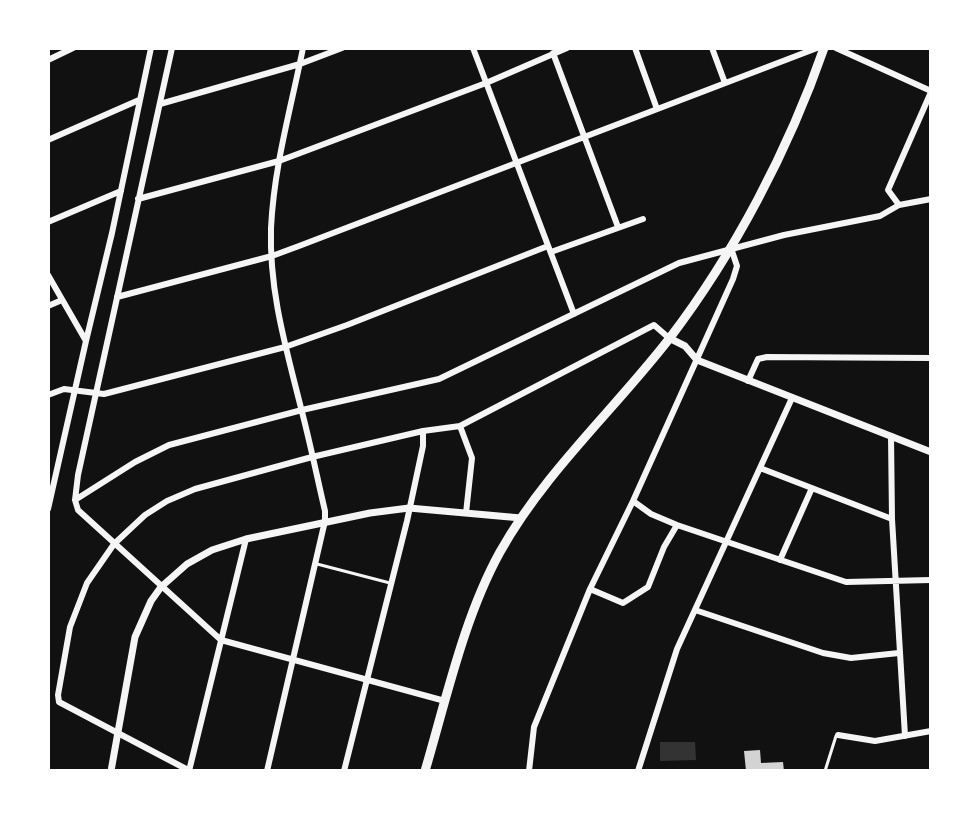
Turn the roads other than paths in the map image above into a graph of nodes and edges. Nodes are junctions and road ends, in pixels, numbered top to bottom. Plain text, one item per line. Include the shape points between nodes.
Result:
1 (73, 48) edge
2 (151, 48) edge
3 (172, 48) edge
4 (303, 48) edge
5 (342, 48) edge
6 (473, 48) edge
7 (567, 48) edge
8 (635, 48) edge
9 (712, 48) edge
10 (817, 48) edge
11 (824, 48) edge
12 (836, 48) edge
13 (553, 53) junction
14 (48, 60) edge
15 (300, 64) junction
16 (486, 82) junction
17 (725, 83) junction
18 (931, 92) edge
19 (139, 100) junction
20 (160, 104) junction
21 (657, 109) junction
22 (584, 137) junction
23 (48, 140) edge
24 (279, 161) junction
25 (516, 164) junction
26 (121, 191) junction
27 (138, 199) junction
28 (931, 199) edge
29 (899, 205) junction
30 (643, 219) dead end
31 (48, 222) edge
32 (618, 227) junction
33 (731, 248) junction
34 (549, 249) junction
35 (272, 255) junction
36 (48, 275) edge
37 (117, 297) junction
38 (62, 300) junction
39 (48, 306) edge
40 (574, 314) junction
41 (669, 338) junction
42 (86, 341) junction
43 (285, 347) junction
44 (931, 358) edge
45 (697, 360) junction
46 (748, 381) junction
47 (74, 389) junction
48 (95, 394) junction
49 (48, 395) edge
50 (792, 398) junction
51 (302, 410) junction
52 (460, 426) junction
53 (423, 431) junction
54 (891, 436) junction
55 (931, 452) edge
56 (312, 457) junction
57 (760, 468) junction
58 (812, 488) junction
59 (75, 500) junction
60 (633, 501) junction
61 (409, 508) junction
62 (48, 509) edge
63 (466, 513) junction
64 (521, 518) junction
65 (892, 519) junction
66 (325, 521) junction
67 (677, 525) junction
68 (246, 540) junction
69 (726, 542) junction
70 (114, 544) junction
71 (780, 560) junction
72 (317, 564) junction
73 (896, 580) junction
74 (931, 580) edge
75 (392, 583) junction
76 (161, 588) junction
77 (590, 588) junction
78 (694, 610) junction
79 (221, 640) junction
80 (899, 653) junction
81 (294, 661) junction
82 (368, 681) junction
83 (445, 701) junction
84 (931, 731) edge
85 (118, 732) junction
86 (838, 735) joint
87 (905, 736) junction
88 (111, 771) edge
89 (190, 771) edge
90 (267, 771) edge
91 (344, 771) edge
92 (425, 771) edge
93 (529, 771) edge
94 (638, 771) edge
95 (825, 771) edge

1 - 14 street
2 - 19 street
3 - 20 street
4 - 15 street
5 - 15 street
6 - 16 street
7 - 13 street
8 - 21 street
9 - 17 street
10 - 17 street
11 - 33 highway via 807,98
12 - 18 street
13 - 16 street
13 - 22 street
15 - 20 street
15 - 24 street
16 - 24 street
16 - 25 street
17 - 21 street
18 - 29 street via 888,190
19 - 23 street
19 - 26 street
20 - 27 street
21 - 22 street
22 - 25 street
22 - 32 street
24 - 27 street
24 - 35 street
25 - 34 street
25 - 35 street
26 - 31 street
26 - 42 street
27 - 37 street
28 - 29 street
29 - 33 street via 880,216
30 - 32 street
32 - 34 street
33 - 40 street via 679,263
33 - 41 highway
33 - 45 street via 737,266
34 - 40 street
34 - 43 street
35 - 37 street
35 - 43 street via 276,306
36 - 38 street
37 - 48 street
38 - 39 street
38 - 42 street
40 - 51 street via 439,379
41 - 45 street via 685,346
41 - 52 street via 654,325
41 - 64 highway
42 - 47 street
43 - 48 street
43 - 51 street
44 - 46 street via 767,357 758,359
45 - 46 street
45 - 60 street
46 - 50 street
47 - 48 street
47 - 49 street
47 - 62 street
48 - 59 street
50 - 54 street
50 - 57 street
51 - 56 street
51 - 59 street via 170,446 135,462
52 - 53 street
52 - 63 street via 472,458
53 - 56 street
53 - 61 street
54 - 55 street
54 - 65 street
56 - 66 street
56 - 70 street via 195,489 167,501
57 - 58 street
57 - 69 street
58 - 65 street
58 - 71 street
59 - 70 street via 78,510
60 - 67 street
60 - 77 street
61 - 63 street
61 - 66 street
61 - 75 street
63 - 64 street
64 - 83 highway via 483,589
65 - 73 street
66 - 68 street
66 - 72 street
67 - 69 street
67 - 77 street via 648,587 623,603
68 - 76 street via 212,550 187,564
68 - 79 street
69 - 71 street
69 - 78 street
70 - 76 street
70 - 85 street via 81,595 70,627 58,695 59,702
71 - 73 street via 846,582
72 - 75 lane
72 - 81 street
73 - 74 street
73 - 80 street
75 - 82 street
76 - 79 street
76 - 85 street via 135,637
77 - 93 street via 534,727
78 - 80 street via 823,653 851,658
78 - 94 street
79 - 81 street
79 - 89 street
80 - 87 street
81 - 82 street
81 - 90 street
82 - 83 street
82 - 91 street
83 - 92 highway
84 - 87 street
85 - 88 street
85 - 89 street
86 - 87 street via 875,741
86 - 95 lane

